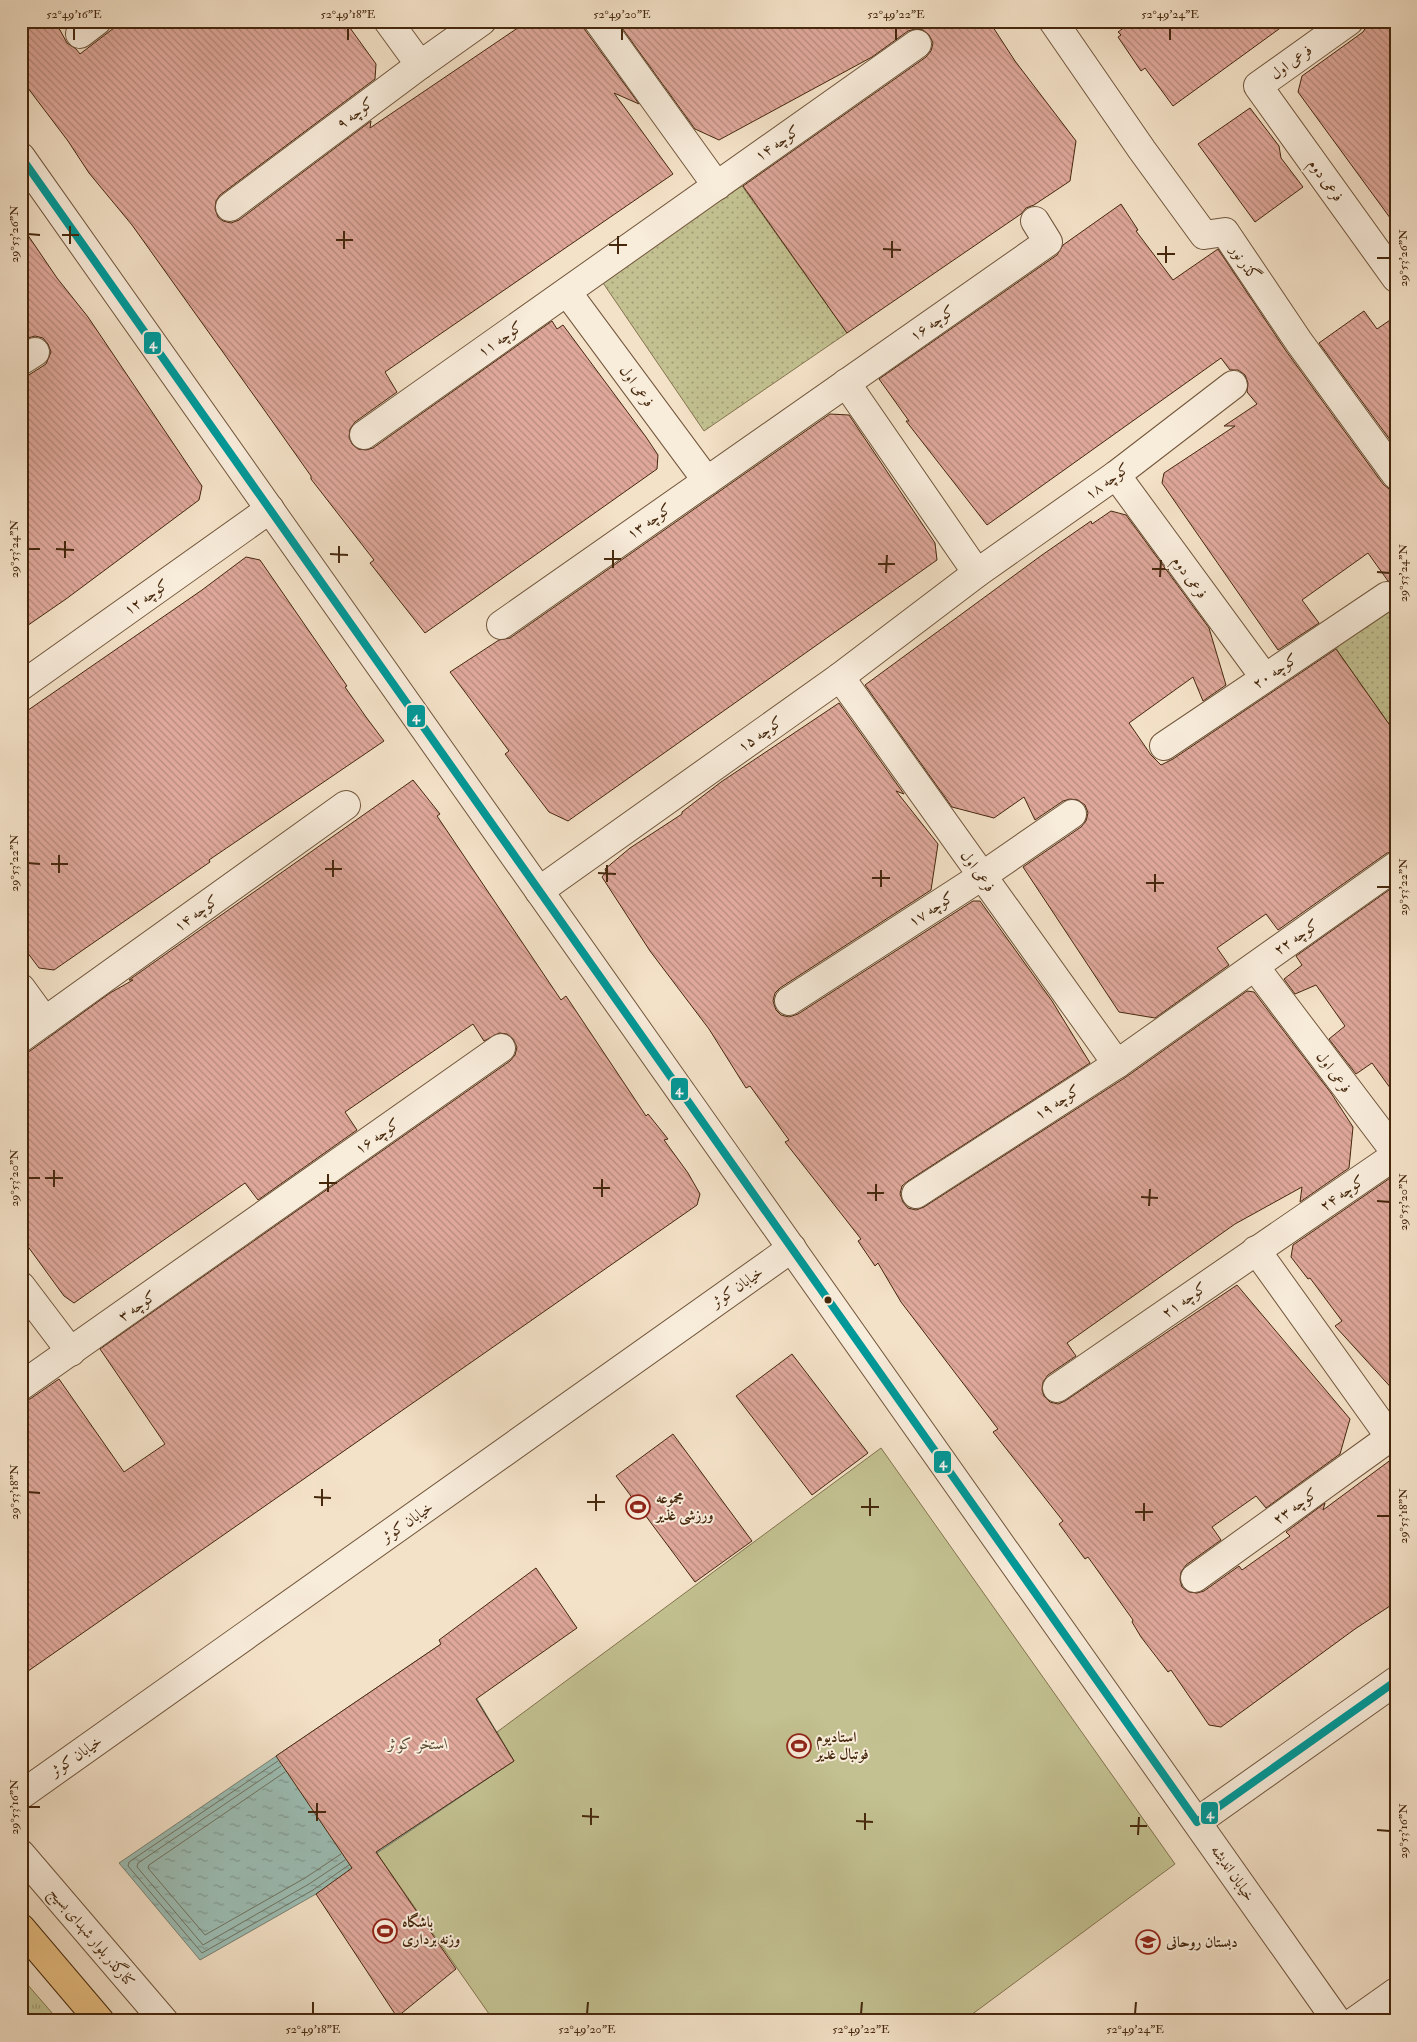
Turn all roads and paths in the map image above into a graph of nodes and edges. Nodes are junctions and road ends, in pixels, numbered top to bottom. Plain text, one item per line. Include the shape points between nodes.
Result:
1 (388, 21) edge
2 (482, 21) edge
3 (598, 21) edge
4 (1349, 21) edge
5 (1058, 23) edge
6 (916, 44) dead end
7 (420, 65) junction
8 (1258, 86) joint
9 (21, 157) edge
10 (717, 186) junction
11 (230, 207) dead end
12 (1035, 221) dead end
13 (637, 243) joint
14 (1395, 277) edge
15 (567, 292) junction
16 (846, 383) junction
17 (1233, 385) dead end
18 (797, 418) joint
19 (364, 435) dead end
20 (1116, 475) junction
21 (1396, 475) edge
22 (707, 481) junction
23 (270, 509) junction
24 (977, 573) junction
25 (1387, 596) dead end
26 (501, 624) dead end
27 (840, 677) junction
28 (1265, 678) junction
29 (22, 683) edge
30 (1164, 746) dead end
31 (346, 805) dead end
32 (1072, 814) dead end
33 (1396, 866) edge
34 (982, 876) junction
35 (539, 891) junction
36 (1255, 967) junction
37 (21, 988) edge
38 (789, 1001) dead end
39 (1197, 1008) joint
40 (45, 1021) junction
41 (21, 1038) edge
42 (501, 1048) dead end
43 (1117, 1064) junction
44 (1396, 1154) edge
45 (916, 1194) dead end
46 (1312, 1214) joint
47 (252, 1224) joint
48 (792, 1248) junction
49 (1256, 1250) junction
50 (21, 1286) edge
51 (71, 1352) junction
52 (21, 1386) edge
53 (1057, 1388) dead end
54 (1393, 1435) edge
55 (1195, 1578) dead end
56 (1396, 1681) edge
57 (21, 1795) edge
58 (1197, 1822) junction
59 (21, 1854) edge
60 (21, 1928) edge
61 (1396, 1992) edge
62 (100, 2021) edge
63 (164, 2021) edge
64 (1337, 2021) edge
65 (1355, 2021) edge

1 - 7 street
2 - 7 street, کوچه ۹
3 - 10 street
4 - 8 street, فرعی اول
5 - 21 street, گذر نور via 1142,150 1204,236 1225,232 1299,342
6 - 10 street, کوچه ۱۴
7 - 11 street, کوچه ۹
8 - 14 street, فرعی دوم
9 - 23 street, خیابان اندیشه
10 - 13 street, کوچه ۱۴
12 - 16 street, کوچه ۱۶ via 1048,242
13 - 15 street, کوچه ۱۱
15 - 19 street, کوچه ۱۱
15 - 22 street, فرعی اول
16 - 18 street, کوچه ۱۶
16 - 24 street
17 - 20 street, کوچه ۱۸
18 - 22 street, کوچه ۱۳
20 - 24 street, کوچه ۱۸
20 - 28 street, فرعی دوم
22 - 26 street, کوچه ۱۳
23 - 29 street, کوچه ۱۲
23 - 35 street, خیابان اندیشه
24 - 27 street, کوچه ۱۵
25 - 28 street, کوچه ۲۰
27 - 34 street, فرعی اول
27 - 35 street, کوچه ۱۵
28 - 30 street, کوچه ۲۰
31 - 40 street, کوچه ۱۴
32 - 34 street, کوچه ۱۷
33 - 36 street, کوچه ۲۲
34 - 38 street, کوچه ۱۷
34 - 43 street, فرعی اول
35 - 48 street, خیابان اندیشه
36 - 39 street, کوچه ۲۲
36 - 44 street, فرعی اول
37 - 40 street
39 - 43 street, کوچه ۱۹
40 - 41 street, کوچه ۱۴
42 - 47 street, کوچه ۱۶
43 - 45 street, کوچه ۱۹
44 - 46 street, کوچه ۲۴
46 - 49 street, کوچه ۲۱
47 - 51 street, کوچه ۳
48 - 57 street, خیابان کوثر
48 - 58 street, خیابان اندیشه
49 - 53 street, کوچه ۲۱
49 - 54 street
50 - 51 street
51 - 52 street, کوچه ۳
54 - 55 street, کوچه ۲۳
56 - 58 street
58 - 64 street, خیابان اندیشه
59 - 63 street, کنارگذر بلوار شهدای بسیج
60 - 62 main road
61 - 65 street

